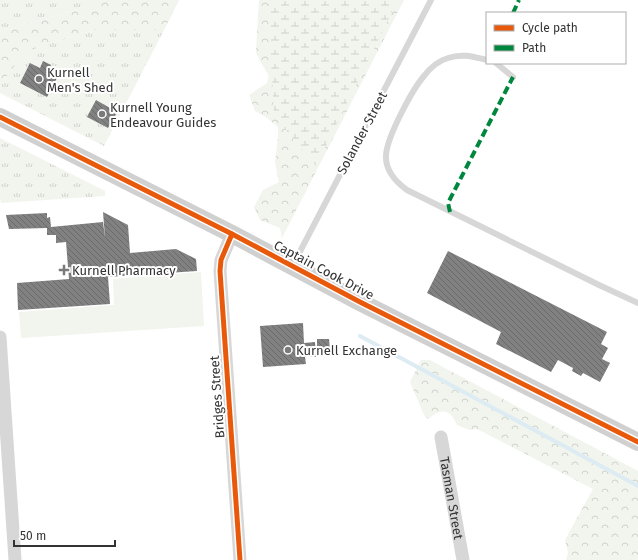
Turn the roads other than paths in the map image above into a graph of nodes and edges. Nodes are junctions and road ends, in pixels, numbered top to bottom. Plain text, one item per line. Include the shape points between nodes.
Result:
1 (431, 0) edge
2 (486, 60) edge
3 (497, 64) edge
4 (513, 77) dead end
5 (0, 117) edge
6 (232, 234) junction
7 (292, 266) junction
8 (638, 303) edge
9 (0, 337) edge
10 (441, 437) dead end
11 (638, 442) edge
12 (15, 560) edge
13 (240, 560) edge
14 (463, 560) edge

1 - 7 lane, Solander Street
2 - 8 lane via 466,55 449,58 435,64 423,76 407,102 388,143 386,156 389,170 397,183
3 - 4 lane
5 - 6 main road, Captain Cook Drive
6 - 7 main road, Captain Cook Drive
6 - 13 street, Bridges Street via 221,260 220,271
7 - 11 main road, Captain Cook Drive
9 - 12 street
10 - 14 street, Tasman Street

